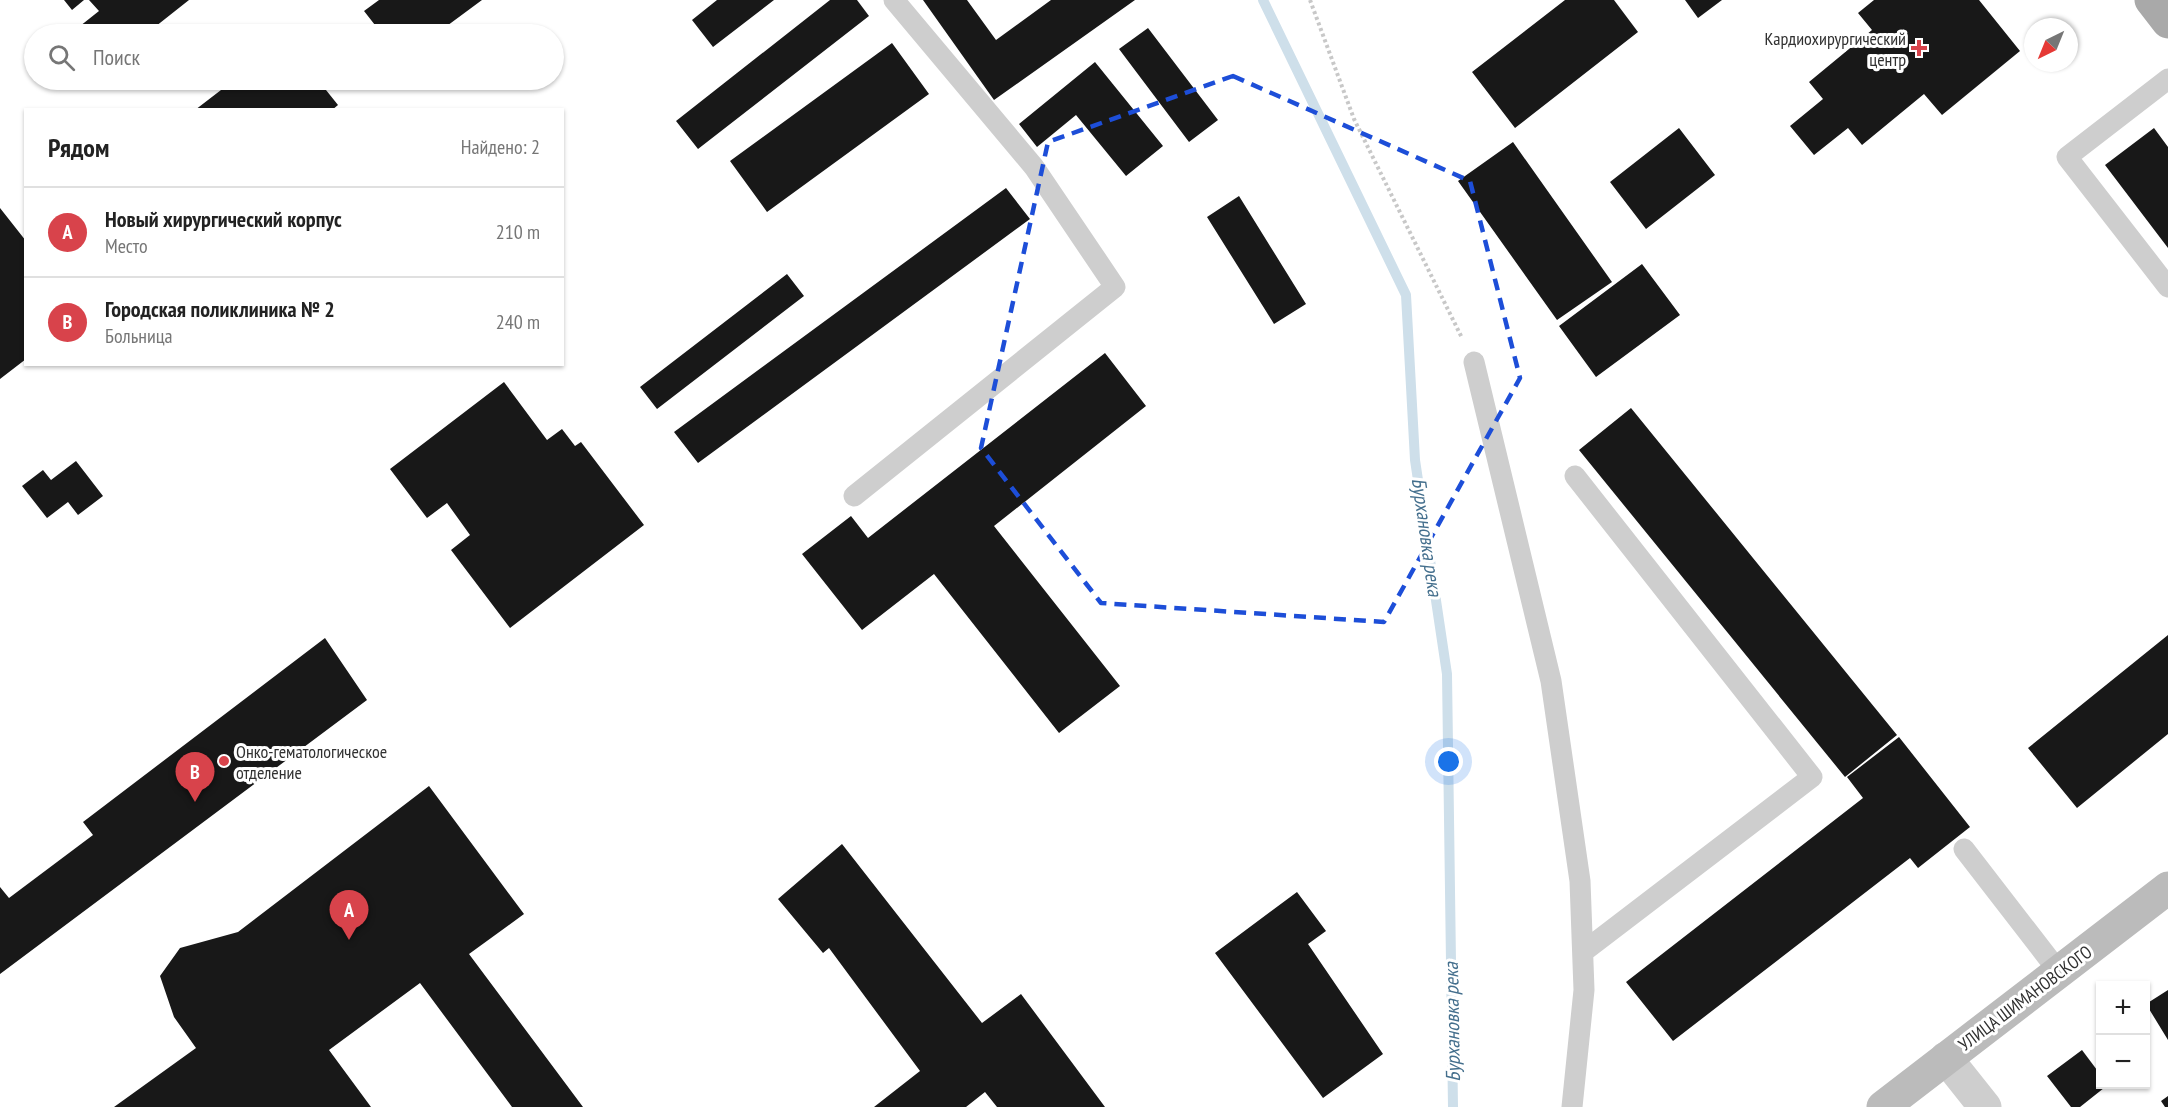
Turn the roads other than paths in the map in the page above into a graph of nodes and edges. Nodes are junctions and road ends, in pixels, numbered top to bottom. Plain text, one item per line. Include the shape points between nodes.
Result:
1 (894, 0) edge
2 (2151, 0) edge
3 (2168, 22) edge
4 (2168, 79) edge
5 (2168, 287) edge
6 (1474, 362) road end
7 (1575, 476) dead end
8 (854, 496) dead end
9 (1964, 849) dead end
10 (2168, 888) edge
11 (1583, 952) junction
12 (2059, 972) junction
13 (1946, 1058) junction
14 (1572, 1107) edge
15 (1883, 1107) edge
16 (1985, 1107) edge

1 - 8 lane via 1034,167 1115,287
2 - 3 main road
4 - 5 lane via 2067,158
6 - 11 lane via 1551,681 1580,881
7 - 11 lane via 1812,777
9 - 12 lane
10 - 12 street, УЛИЦА ШИМАНОВСКОГО
11 - 14 lane via 1584,990
12 - 13 street, УЛИЦА ШИМАНОВСКОГО
13 - 15 street, УЛИЦА ШИМАНОВСКОГО
13 - 16 street

